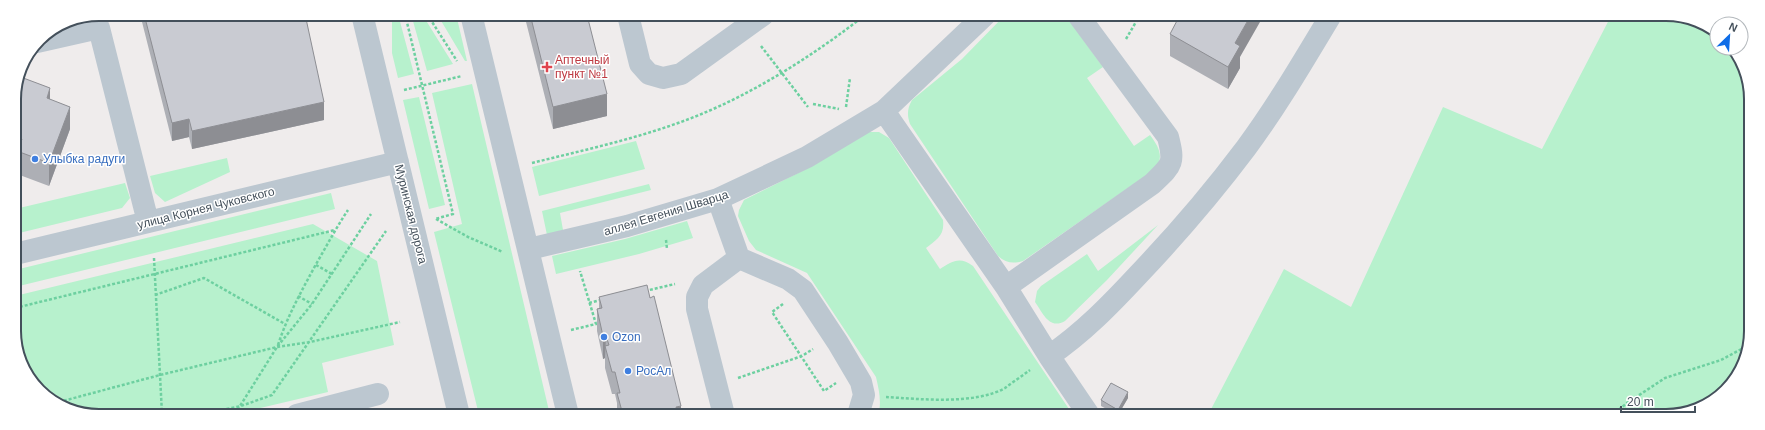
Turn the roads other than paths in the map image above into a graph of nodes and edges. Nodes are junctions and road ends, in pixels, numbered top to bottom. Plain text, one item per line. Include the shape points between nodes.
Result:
1 (103, 21) edge
2 (364, 21) edge
3 (473, 21) edge
4 (629, 21) edge
5 (755, 21) edge
6 (979, 21) edge
7 (1082, 21) edge
8 (1327, 21) edge
9 (50, 38) edge
10 (884, 110) junction
11 (398, 162) junction
12 (718, 199) junction
13 (148, 222) junction
14 (21, 253) edge
15 (530, 254) junction
16 (738, 258) junction
17 (1006, 287) junction
18 (1049, 356) junction
19 (378, 394) dead end
20 (861, 405) edge
21 (317, 409) edge
22 (458, 409) edge
23 (567, 409) edge
24 (722, 409) edge
25 (1085, 409) edge

1 - 9 street
1 - 13 street
2 - 11 street, Муринская дорога
3 - 15 street
4 - 5 street via 640,64 649,74 663,78 681,74
6 - 10 street, аллея Евгения Шварца
7 - 17 street via 1168,137 1172,154 1169,169 1152,184
8 - 18 street via 1293,79 1247,147 1205,201 1113,301 1068,343
10 - 12 street, аллея Евгения Шварца via 807,157
10 - 17 street
11 - 13 street, улица Корнея Чуковского
11 - 22 street, Муринская дорога
12 - 15 street, аллея Евгения Шварца
12 - 16 street
13 - 14 street, улица Корнея Чуковского
15 - 23 street
16 - 20 street via 788,279 803,290 861,382
16 - 24 street via 703,285 697,297 697,309
17 - 18 street
18 - 25 street
19 - 21 street

